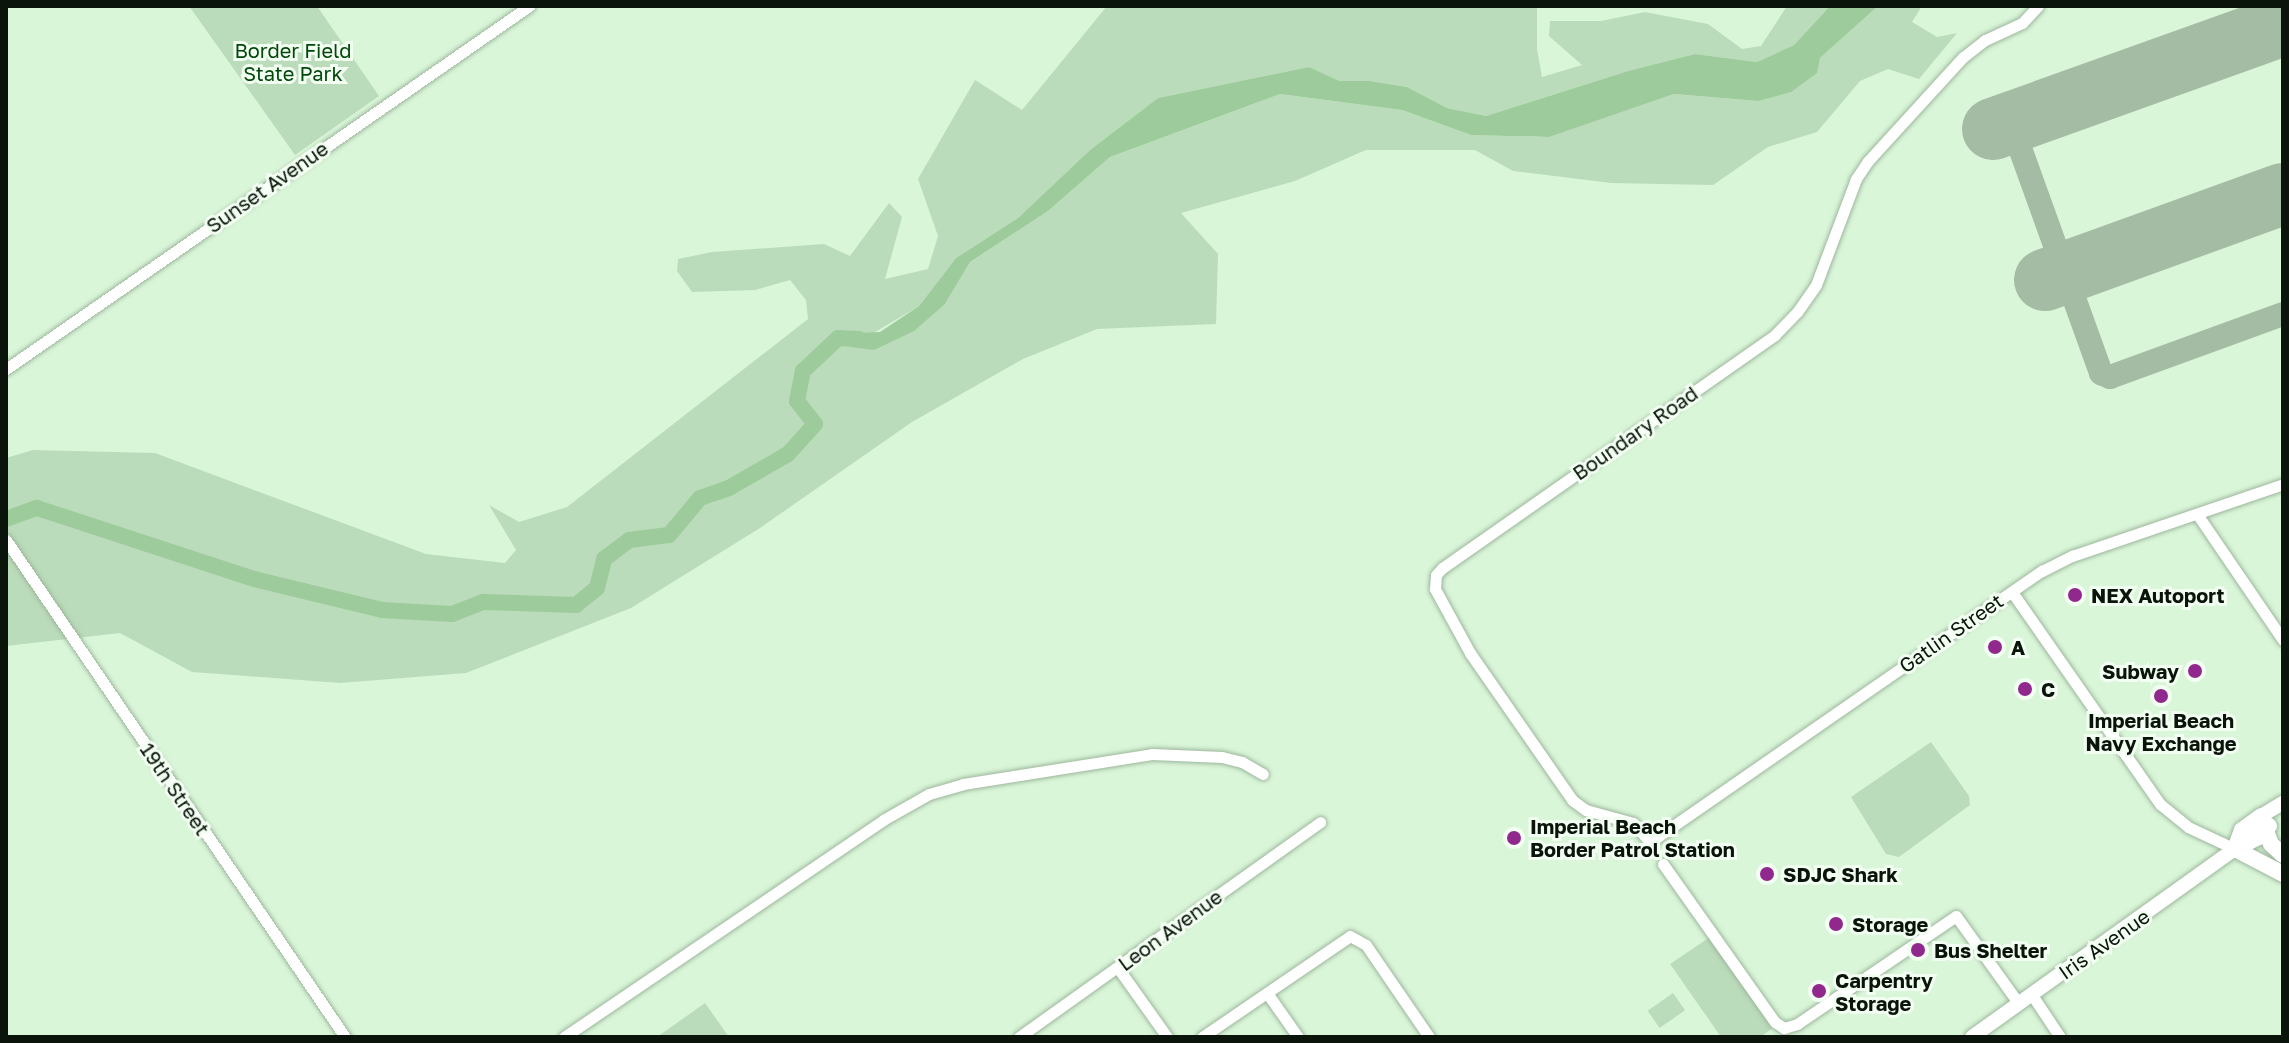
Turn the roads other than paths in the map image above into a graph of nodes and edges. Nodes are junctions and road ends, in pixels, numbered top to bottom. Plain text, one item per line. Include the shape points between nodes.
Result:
1 (529, 6) edge
2 (2038, 6) edge
3 (6, 369) edge
4 (2283, 484) edge
5 (2197, 514) junction
6 (6, 540) edge
7 (2012, 592) junction
8 (2283, 640) edge
9 (1263, 774) dead end
10 (2280, 805) edge
11 (1320, 822) dead end
12 (2265, 824) junction
13 (1650, 842) joint
14 (2235, 849) junction
15 (2283, 855) edge
16 (2283, 863) edge
17 (1663, 864) dead end
18 (2283, 874) edge
19 (1118, 968) junction
20 (1267, 993) junction
21 (2032, 995) junction
22 (2019, 1004) junction
23 (1027, 1035) edge
24 (345, 1037) edge
25 (564, 1037) edge
26 (1167, 1037) edge
27 (1202, 1037) edge
28 (1298, 1037) edge
29 (1429, 1037) edge
30 (1972, 1037) edge
31 (2060, 1037) edge

1 - 3 street, Sunset Avenue
2 - 13 street, Boundary Road via 2022,23 1963,57 1868,161 1856,179 1816,285 1775,335 1436,575 1435,589 1526,743 1579,806 1633,823
4 - 5 street, Gatlin Street
5 - 7 street, Gatlin Street via 2072,556
5 - 8 street
6 - 24 street, 19th Street
7 - 13 street, Gatlin Street
7 - 14 street via 2160,804 2188,827
9 - 25 street via 1222,757 1162,753 929,794
10 - 12 street
11 - 19 street, Leon Avenue
12 - 14 main road
12 - 15 main road via 2271,844
14 - 16 main road via 2255,850
14 - 18 main road
14 - 21 street, Iris Avenue
17 - 22 street via 1784,1028 1956,916
19 - 23 street, Leon Avenue
19 - 26 street
20 - 27 street
20 - 28 street
20 - 29 street via 1350,936 1366,945
21 - 22 street, Iris Avenue
21 - 31 street
22 - 30 street, Iris Avenue

